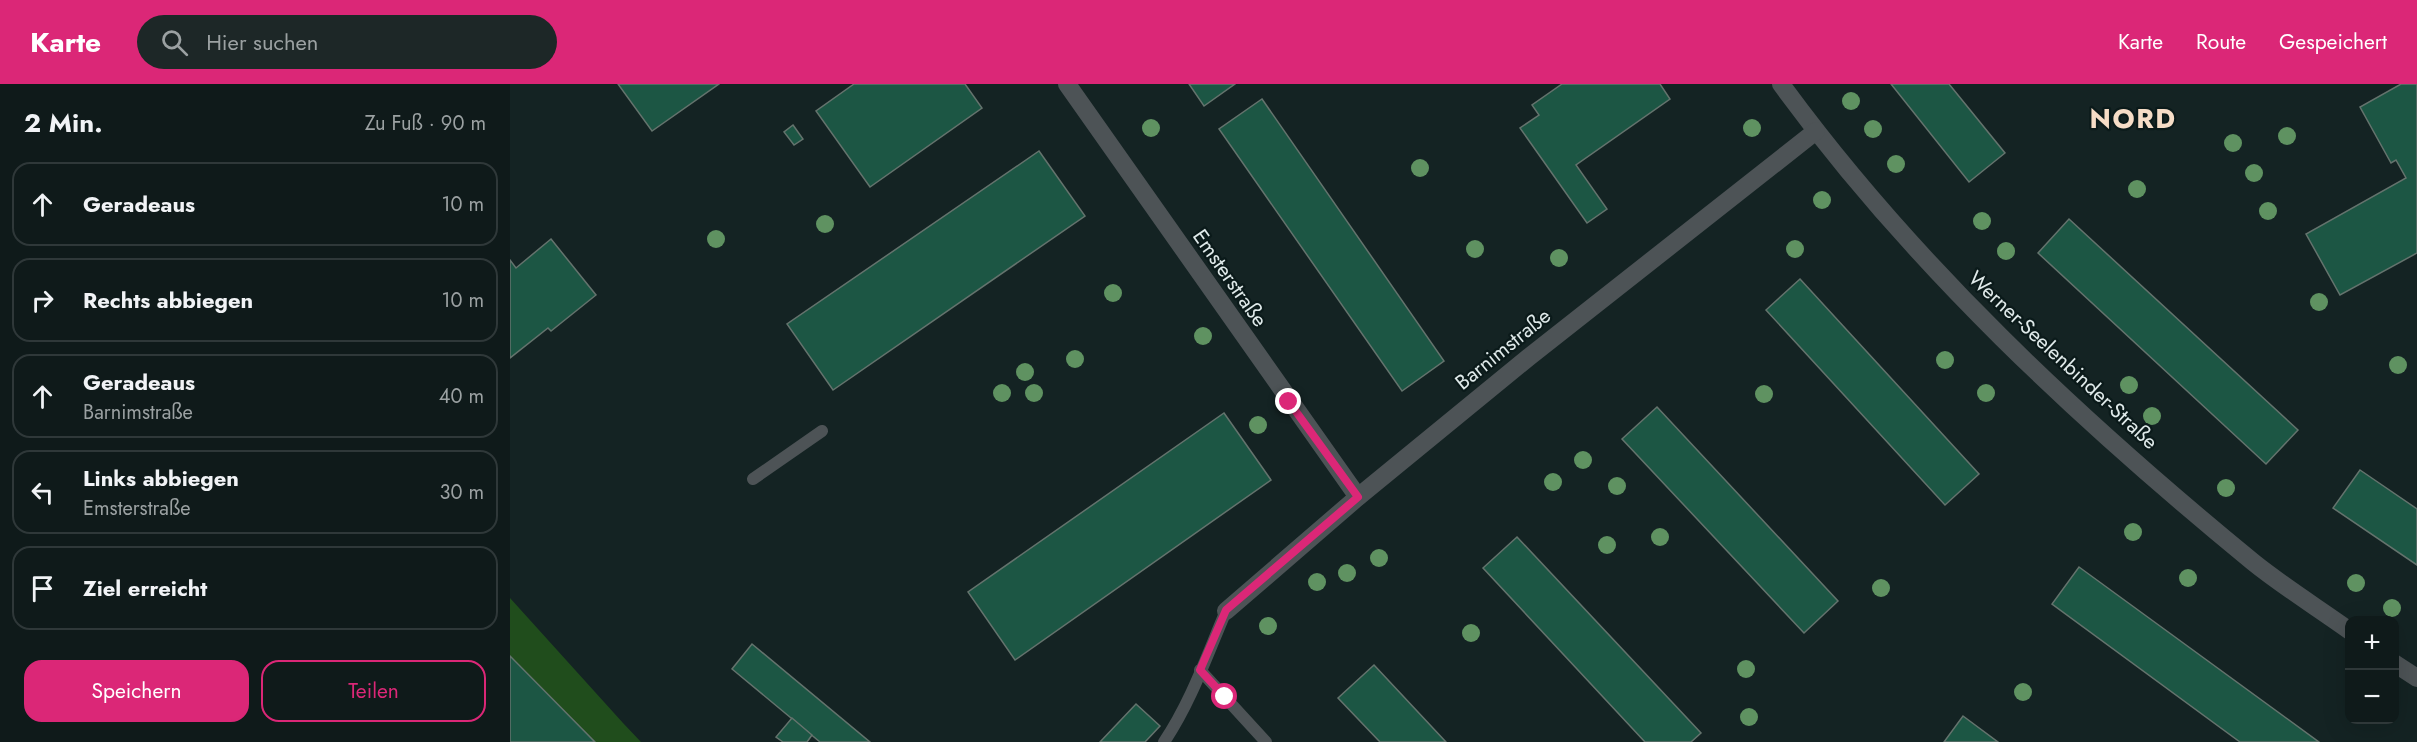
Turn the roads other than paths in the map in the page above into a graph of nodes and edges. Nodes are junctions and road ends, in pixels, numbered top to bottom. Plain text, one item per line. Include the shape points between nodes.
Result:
1 (1067, 84) edge
2 (1781, 84) edge
3 (1816, 131) junction
4 (822, 431) dead end
5 (753, 478) dead end
6 (1358, 497) junction
7 (1226, 610) joint
8 (2345, 628) edge
9 (2399, 666) edge
10 (1200, 670) junction
11 (2417, 678) edge
12 (1164, 742) edge
13 (1266, 742) edge

1 - 6 street, Emsterstraße
2 - 3 street, Werner-Seelenbinder-Straße
3 - 6 street, Barnimstraße
3 - 8 street, Werner-Seelenbinder-Straße via 1946,280 2012,347 2116,444 2255,563
4 - 5 lane
6 - 7 street, Barnimstraße
7 - 10 lane
9 - 11 street
10 - 12 lane via 1193,692
10 - 13 lane

